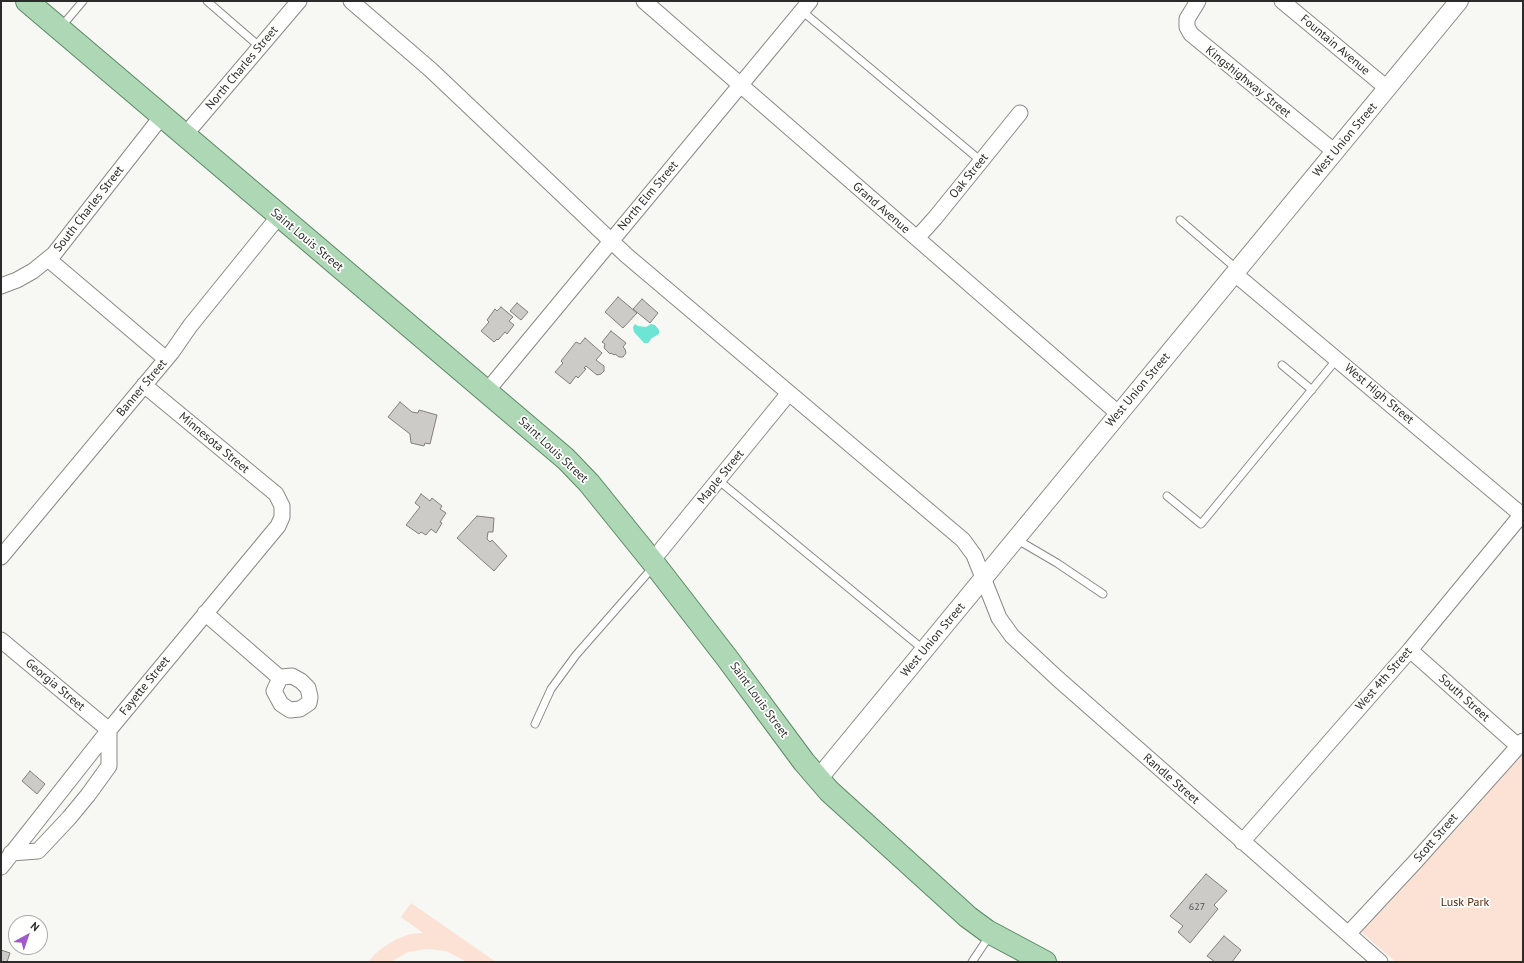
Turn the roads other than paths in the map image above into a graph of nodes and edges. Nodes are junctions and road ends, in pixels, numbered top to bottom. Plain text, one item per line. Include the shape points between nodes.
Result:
1 (27, 1) edge
2 (83, 1) edge
3 (207, 1) edge
4 (299, 1) edge
5 (351, 1) edge
6 (644, 1) edge
7 (1198, 1) edge
8 (1282, 1) edge
9 (1459, 1) edge
10 (804, 6) edge
11 (60, 29) junction
12 (260, 47) junction
13 (740, 85) junction
14 (1388, 88) junction
15 (1020, 113) dead end
16 (162, 116) junction
17 (185, 135) junction
18 (1335, 152) junction
19 (981, 161) junction
20 (279, 216) junction
21 (1180, 220) dead end
22 (917, 238) junction
23 (610, 241) junction
24 (48, 259) junction
25 (1236, 272) junction
26 (1, 286) edge
27 (166, 359) junction
28 (1337, 359) junction
29 (1282, 365) dead end
30 (144, 385) junction
31 (1312, 390) junction
32 (487, 391) junction
33 (789, 393) junction
34 (1118, 414) junction
35 (718, 480) junction
36 (1167, 496) dead end
37 (281, 503) joint
38 (1523, 515) edge
39 (1016, 539) junction
40 (1, 557) edge
41 (654, 563) junction
42 (983, 580) junction
43 (1103, 594) dead end
44 (205, 614) junction
45 (1, 640) edge
46 (924, 650) junction
47 (1410, 650) junction
48 (280, 678) dead end
49 (535, 724) dead end
50 (109, 730) junction
51 (1520, 743) edge
52 (818, 779) junction
53 (1242, 842) junction
54 (11, 853) junction
55 (1, 867) edge
56 (991, 933) junction
57 (1348, 934) junction
58 (972, 962) edge
59 (1045, 962) edge
60 (1380, 962) edge

1 - 11 main road, Saint Louis Street
2 - 11 lane
3 - 12 lane
4 - 12 street, North Charles Street
5 - 23 street, Randle Street via 459,96
6 - 13 street, Grand Avenue
7 - 18 street, Kingshighway Street via 1187,19 1187,27 1191,34
8 - 14 street, Fountain Avenue
9 - 14 street, West Union Street
10 - 13 street, North Elm Street
10 - 19 lane
11 - 16 main road, Saint Louis Street
12 - 17 street, North Charles Street
13 - 22 street, Grand Avenue
13 - 23 street, North Elm Street
14 - 18 street, West Union Street
15 - 19 street, Oak Street
16 - 17 main road, Saint Louis Street
16 - 24 street, South Charles Street
17 - 20 main road, Saint Louis Street
18 - 25 street, West Union Street
19 - 22 street, Oak Street
20 - 27 street, Banner Street
20 - 32 main road, Saint Louis Street
21 - 25 lane
22 - 34 street, Grand Avenue
23 - 32 street, North Elm Street
23 - 33 street, Randle Street
24 - 26 street, South Charles Street via 33,271
24 - 27 street
25 - 28 street, West High Street
25 - 34 street, West Union Street
27 - 30 street, Banner Street
28 - 31 lane
28 - 38 street, West High Street
29 - 31 lane
30 - 37 street, Minnesota Street via 276,494
30 - 40 street, Banner Street
31 - 36 lane via 1201,524
32 - 41 main road, Saint Louis Street via 574,467
33 - 35 street, Maple Street
33 - 42 street, Randle Street via 962,540 974,555
34 - 39 street, West Union Street
35 - 41 street, Maple Street
35 - 46 lane
37 - 44 street, Fayette Street via 282,517 278,526
38 - 47 street, West 4th Street
39 - 42 street, West Union Street
39 - 43 lane
41 - 49 lane via 576,655 551,689
41 - 52 main road, Saint Louis Street
42 - 46 street, West Union Street
42 - 53 street, Randle Street via 999,618 1012,636 1051,674
44 - 48 street
44 - 50 street, Fayette Street
45 - 50 street, Georgia Street
46 - 52 street, West Union Street
47 - 51 street, South Street
47 - 53 street, West 4th Street
50 - 54 street, Fayette Street
50 - 54 street via 109,766 88,795 38,850
51 - 57 street, Scott Street
52 - 56 main road, Saint Louis Street via 968,917
53 - 57 street, Randle Street
54 - 55 street, Fayette Street
56 - 58 lane
56 - 59 main road, Saint Louis Street
57 - 60 street, Randle Street

